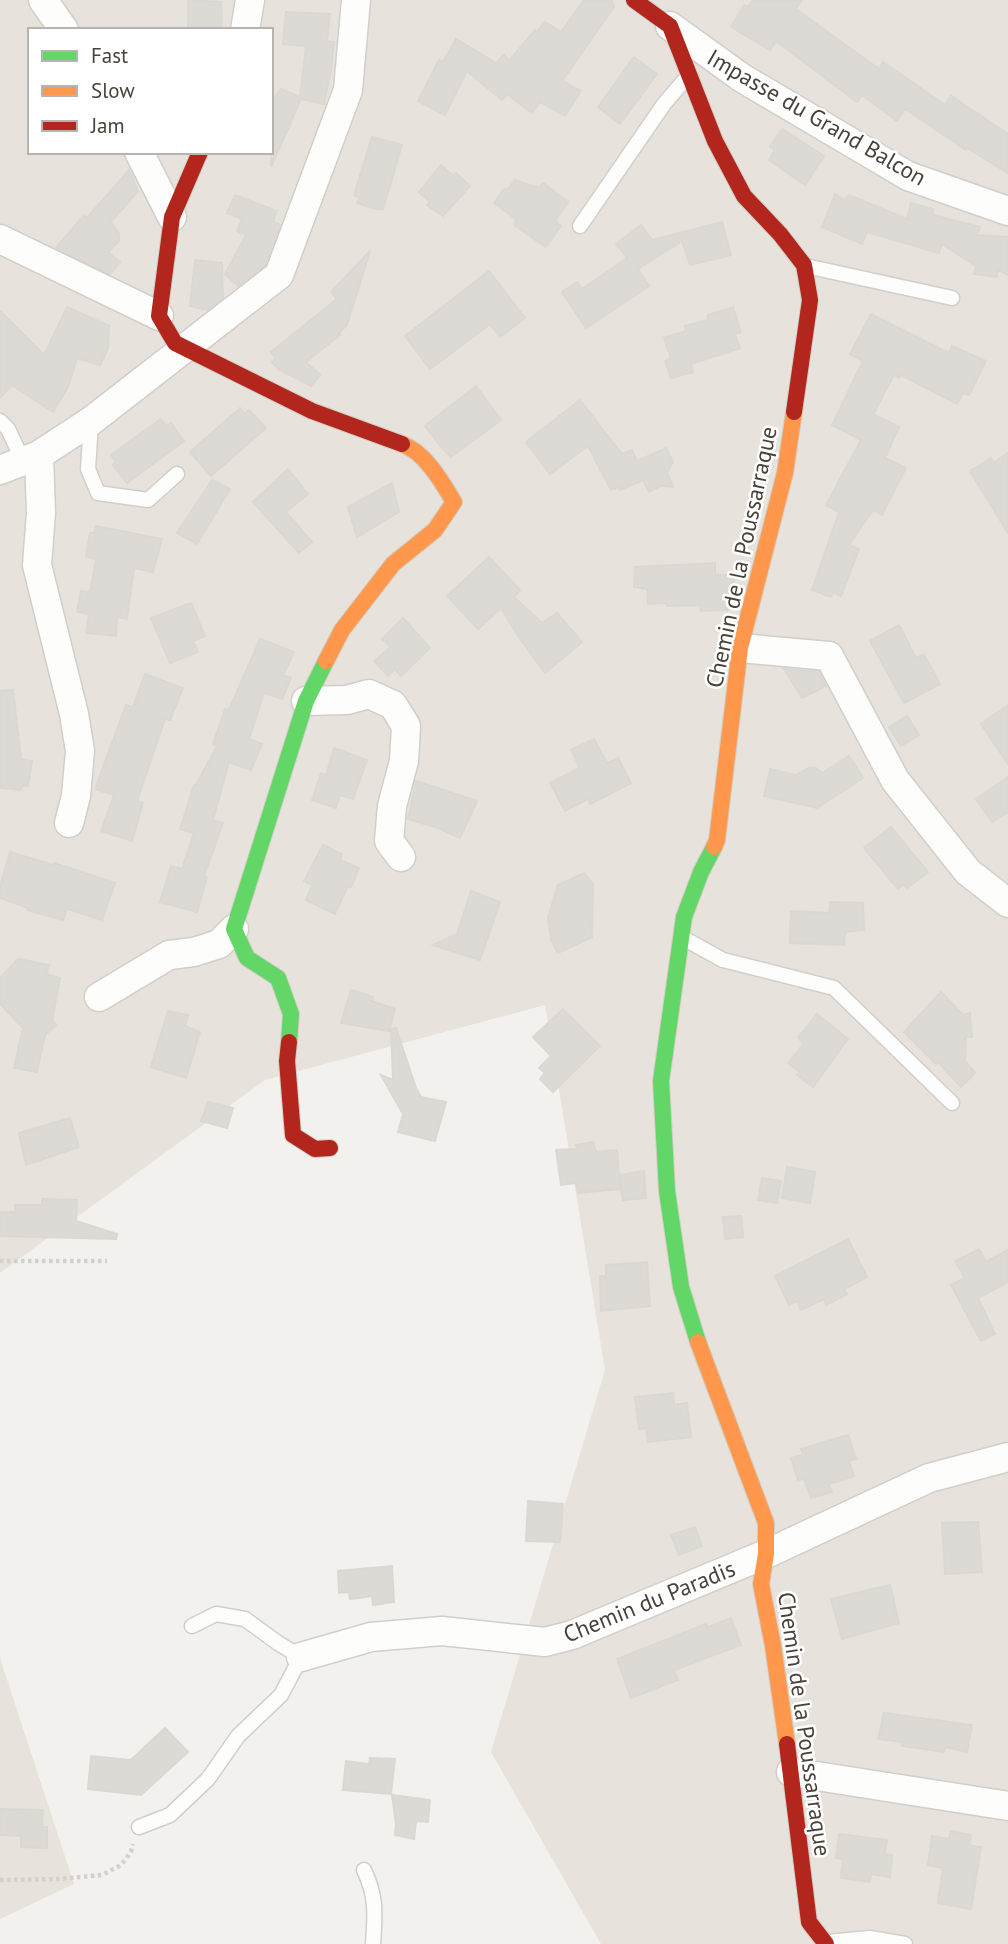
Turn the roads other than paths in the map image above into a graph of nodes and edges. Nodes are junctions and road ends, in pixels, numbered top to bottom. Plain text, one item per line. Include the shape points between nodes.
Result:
1 (43, 0) edge
2 (250, 0) edge
3 (356, 0) edge
4 (634, 0) edge
5 (670, 26) junction
6 (63, 28) edge
7 (245, 28) edge
8 (689, 75) junction
9 (140, 154) edge
10 (199, 154) edge
11 (1008, 211) edge
12 (172, 217) junction
13 (580, 226) dead end
14 (0, 239) edge
15 (804, 265) junction
16 (952, 298) dead end
17 (159, 316) junction
18 (185, 348) junction
19 (0, 421) edge
20 (90, 421) junction
21 (21, 462) edge
22 (177, 474) dead end
23 (740, 648) junction
24 (306, 701) junction
25 (69, 823) dead end
26 (401, 857) dead end
27 (1008, 903) edge
28 (234, 929) junction
29 (681, 937) junction
30 (99, 997) dead end
31 (951, 1104) dead end
32 (330, 1148) dead end
33 (1008, 1457) edge
34 (766, 1554) junction
35 (192, 1626) dead end
36 (301, 1657) junction
37 (791, 1772) junction
38 (1008, 1806) edge
39 (139, 1827) road end
40 (364, 1870) dead end
41 (825, 1943) edge
42 (373, 1944) edge
43 (905, 1944) edge

1 - 6 street
2 - 7 street
3 - 18 street via 348,90 279,275
4 - 5 street
5 - 8 street, Chemin de la Poussarraque
5 - 11 street, Impasse du Grand Balcon via 742,78 908,176
8 - 13 lane
8 - 15 street, Chemin de la Poussarraque via 715,141 744,196
9 - 12 street
10 - 12 street
12 - 17 street
14 - 17 street
15 - 16 lane
15 - 23 street, Chemin de la Poussarraque via 810,300 785,474
17 - 18 street via 175,343
18 - 20 street
18 - 24 street via 312,411 408,446 436,471 454,502 435,530 393,564 342,629
19 - 21 lane
20 - 21 street
20 - 22 lane via 88,469 98,493 148,500
21 - 25 street via 41,513 37,565 80,751
23 - 27 street via 829,656 895,779 968,872
23 - 29 street, Chemin de la Poussarraque via 717,840 684,917
24 - 26 street via 347,700 369,694 393,705 400,715 406,726 404,761 392,806 389,841
24 - 28 street
28 - 30 street via 219,944 169,955
28 - 32 street via 247,958 278,978 291,1014 287,1060 293,1135 315,1149
29 - 31 lane via 723,960 834,988
29 - 34 street, Chemin de la Poussarraque via 661,1081 667,1191 681,1287 703,1359 766,1523
33 - 34 street, Chemin du Paradis via 929,1478
34 - 36 street, Chemin du Paradis via 545,1642 442,1631 371,1637
34 - 37 street, Chemin de la Poussarraque via 761,1584
35 - 36 lane via 216,1615 246,1619
36 - 39 lane via 281,1695 238,1736 208,1779 170,1815
37 - 38 street
37 - 41 street, Chemin de la Poussarraque via 806,1928
40 - 42 lane via 372,1886
41 - 43 lane via 870,1938

